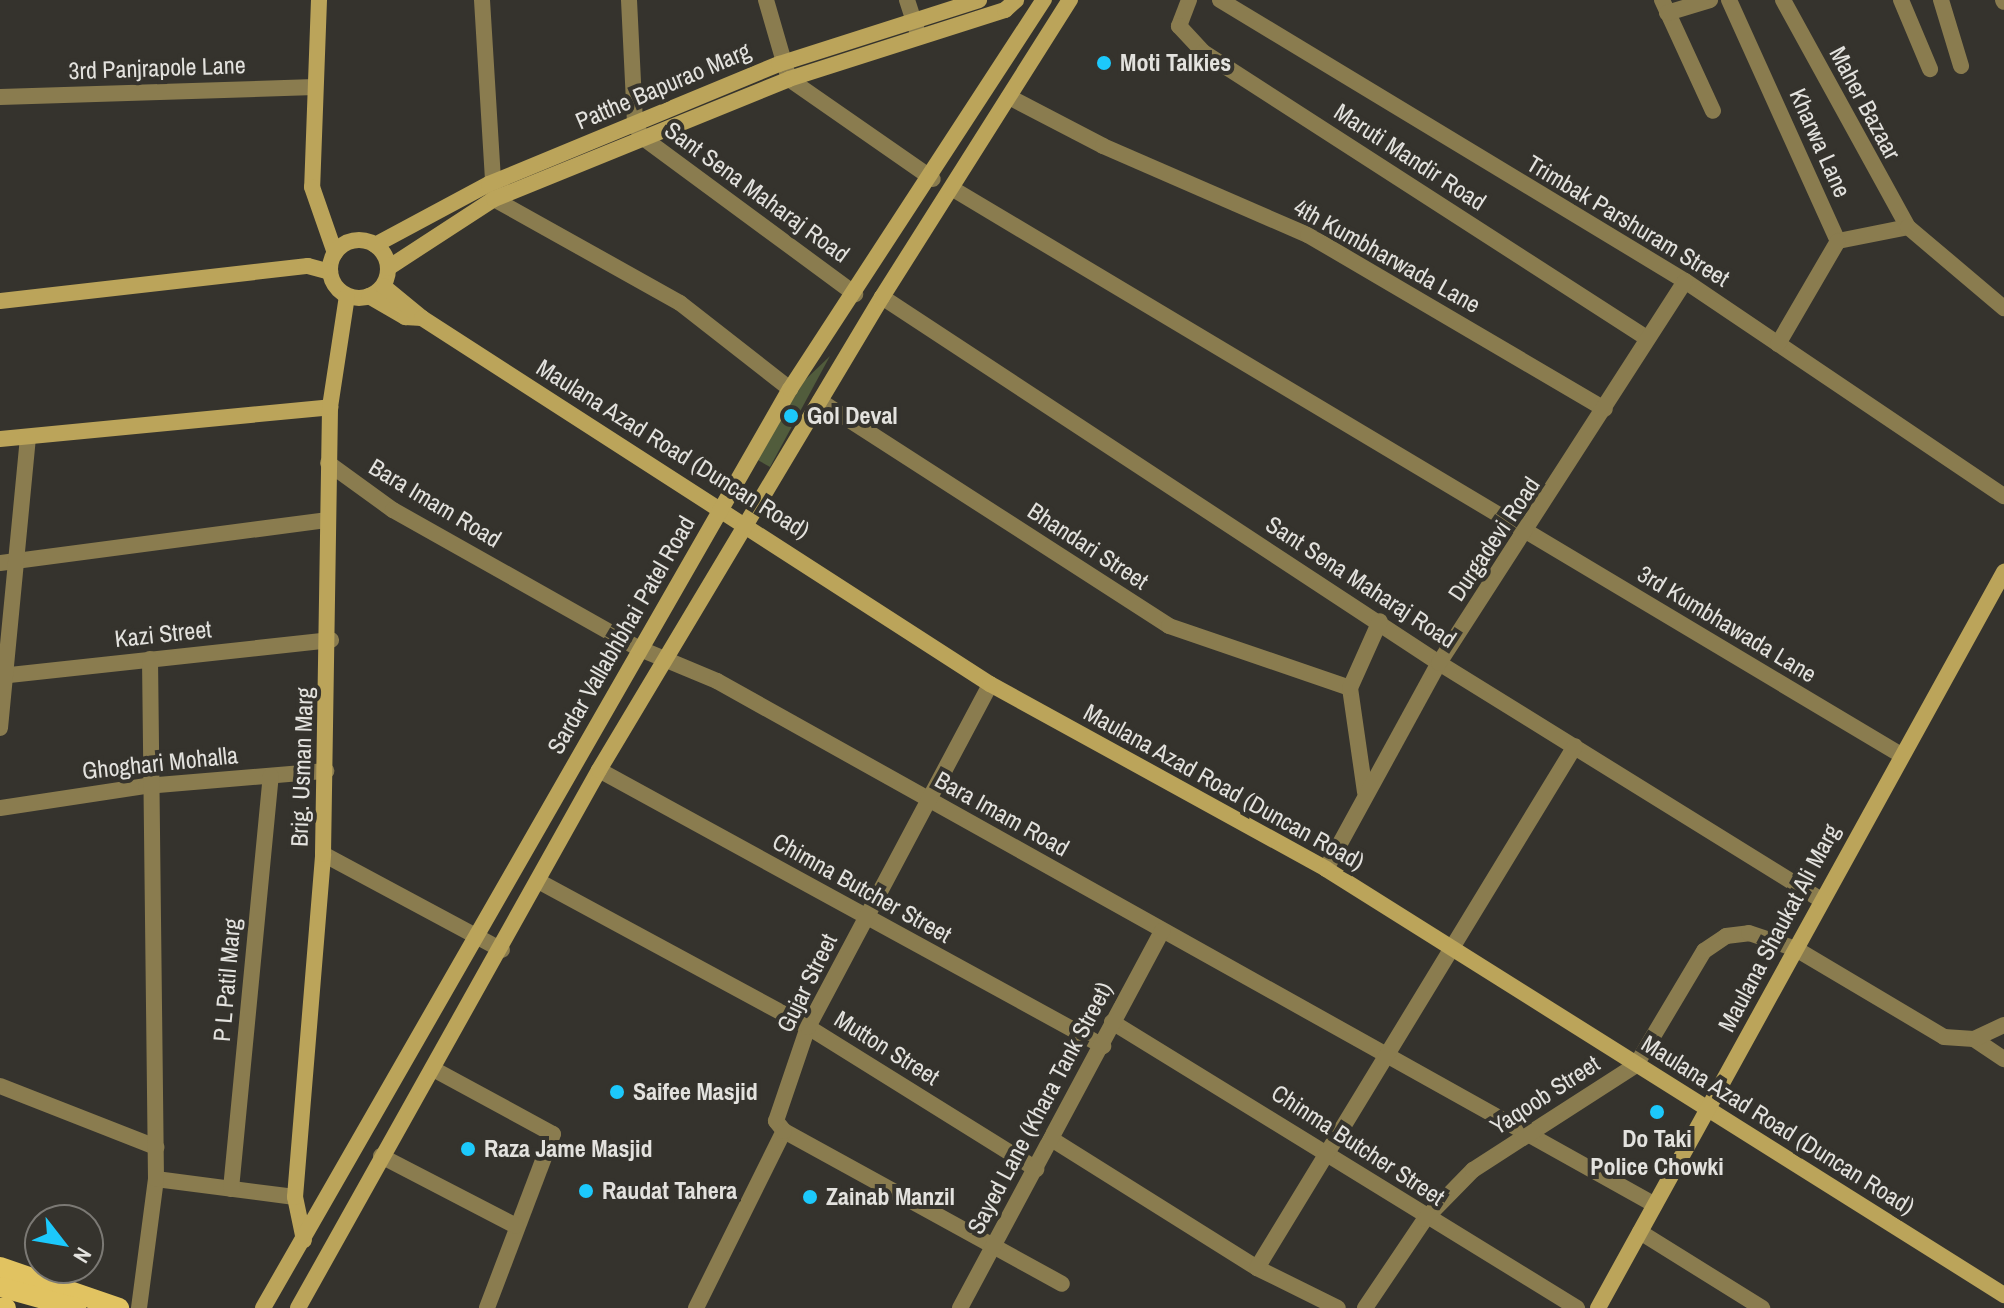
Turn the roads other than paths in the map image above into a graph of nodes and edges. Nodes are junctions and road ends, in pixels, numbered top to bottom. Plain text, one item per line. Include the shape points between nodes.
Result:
1 (319, 0) edge
2 (482, 0) edge
3 (629, 0) edge
4 (766, 0) edge
5 (907, 0) edge
6 (979, 0) edge
7 (1016, 0) edge
8 (1044, 0) edge
9 (1070, 0) edge
10 (1189, 0) edge
11 (1220, 0) edge
12 (1710, 0) edge
13 (1729, 0) edge
14 (1783, 0) edge
15 (1901, 0) edge
16 (1941, 0) edge
17 (1664, 6) edge
18 (917, 29) junction
19 (779, 64) junction
20 (1961, 66) dead end
21 (1930, 69) dead end
22 (789, 79) junction
23 (315, 87) junction
24 (0, 97) edge
25 (1009, 97) junction
26 (1713, 111) dead end
27 (638, 130) junction
28 (933, 179) junction
29 (953, 189) junction
30 (492, 192) junction
31 (1908, 227) junction
32 (1838, 241) junction
33 (375, 245) junction
34 (335, 253) junction
35 (388, 268) junction
36 (330, 272) junction
37 (1685, 281) junction
38 (383, 286) junction
39 (855, 294) junction
40 (347, 296) junction
41 (369, 296) junction
42 (882, 297) junction
43 (0, 301) edge
44 (2004, 308) edge
45 (422, 318) junction
46 (1645, 337) junction
47 (1778, 344) junction
48 (790, 389) junction
49 (820, 401) junction
50 (330, 407) junction
51 (1605, 409) junction
52 (28, 437) junction
53 (0, 439) edge
54 (328, 463) junction
55 (2004, 496) edge
56 (724, 507) junction
57 (326, 520) junction
58 (750, 525) junction
59 (1528, 533) junction
60 (8, 562) edge
61 (2004, 572) edge
62 (1380, 621) junction
63 (331, 640) junction
64 (638, 648) junction
65 (150, 659) junction
66 (671, 659) junction
67 (1439, 663) junction
68 (2, 675) edge
69 (990, 684) junction
70 (1350, 688) junction
71 (0, 728) edge
72 (1575, 746) junction
73 (1901, 755) junction
74 (599, 770) junction
75 (326, 771) junction
76 (271, 776) junction
77 (146, 786) junction
78 (1365, 792) junction
79 (931, 802) junction
80 (0, 808) edge
81 (323, 854) junction
82 (1326, 869) junction
83 (540, 882) junction
84 (1820, 899) junction
85 (866, 919) junction
86 (1162, 931) junction
87 (476, 937) junction
88 (1796, 949) junction
89 (502, 950) junction
90 (1456, 951) junction
91 (1112, 1022) junction
92 (2004, 1025) edge
93 (808, 1027) junction
94 (1974, 1039) junction
95 (1103, 1046) junction
96 (1381, 1058) junction
97 (2004, 1059) edge
98 (1636, 1065) junction
99 (435, 1070) junction
100 (0, 1086) edge
101 (1710, 1109) junction
102 (784, 1131) junction
103 (1529, 1135) junction
104 (1053, 1140) junction
105 (156, 1147) junction
106 (1328, 1149) junction
107 (381, 1156) junction
108 (1036, 1169) junction
109 (156, 1179) junction
110 (231, 1189) junction
111 (295, 1197) junction
112 (1655, 1205) junction
113 (1425, 1219) junction
114 (516, 1226) junction
115 (1640, 1232) junction
116 (304, 1240) junction
117 (993, 1248) junction
118 (0, 1267) edge
119 (1257, 1268) junction
120 (1062, 1284) dead end
121 (0, 1287) edge
122 (274, 1291) junction
123 (2004, 1295) edge
124 (0, 1297) edge
125 (298, 1306) edge
126 (0, 1308) edge
127 (6, 1308) edge
128 (14, 1308) edge
129 (76, 1308) edge
130 (119, 1308) edge
131 (139, 1308) edge
132 (263, 1308) edge
133 (487, 1308) edge
134 (696, 1308) edge
135 (960, 1308) edge
136 (1338, 1308) edge
137 (1365, 1308) edge
138 (1577, 1308) edge
139 (1598, 1308) edge
140 (1762, 1308) edge

1 - 23 main road
2 - 30 street
3 - 27 street
4 - 19 street
5 - 18 street
6 - 18 main road, Patthe Bapurao Marg
7 - 18 main road via 1005,10
8 - 28 main road, Sardar Vallabhbhai Patel Road
9 - 25 main road, Sardar Vallabhbhai Patel Road
10 - 46 street, Maruti Mandir Road via 1179,26 1203,52
11 - 37 street, Trimbak Parshuram Street
12 - 17 street
13 - 32 street, Kharwa Lane
14 - 31 street, Maher Bazaar
15 - 21 street
16 - 20 street
17 - 26 street
18 - 19 main road, Patthe Bapurao Marg
18 - 22 main road
19 - 22 street
19 - 27 main road, Patthe Bapurao Marg
22 - 27 main road
22 - 28 street
23 - 24 street, 3rd Panjrapole Lane
23 - 34 main road via 312,187
25 - 29 main road, Sardar Vallabhbhai Patel Road
25 - 51 street, 4th Kumbharwada Lane via 1308,235
27 - 30 main road, Patthe Bapurao Marg
27 - 39 street, Sant Sena Maharaj Road
28 - 39 main road, Sardar Vallabhbhai Patel Road
29 - 42 main road, Sardar Vallabhbhai Patel Road
29 - 59 street, 3rd Kumbhawada Lane
30 - 33 main road, Patthe Bapurao Marg
30 - 35 main road
30 - 48 street via 680,303
31 - 32 street
31 - 44 street
32 - 47 street
33 - 34 main road via 349,241
33 - 35 main road
34 - 36 main road
35 - 38 main road
36 - 40 main road
36 - 43 main road via 308,266
37 - 46 street, Durgadevi Road
37 - 47 street, Trimbak Parshuram Street
38 - 41 main road
38 - 45 main road
39 - 48 main road, Sardar Vallabhbhai Patel Road
40 - 41 main road
40 - 50 main road, Brig. Usman Marg
41 - 45 main road via 405,317
42 - 49 main road, Sardar Vallabhbhai Patel Road
42 - 62 street, Sant Sena Maharaj Road
45 - 56 main road, Maulana Azad Road (Duncan Road)
46 - 51 street, Durgadevi Road
47 - 55 street, Trimbak Parshuram Street
48 - 56 main road, Sardar Vallabhbhai Patel Road
49 - 58 main road, Sardar Vallabhbhai Patel Road
49 - 70 street, Bhandari Street via 1169,626
50 - 52 main road
50 - 54 main road, Brig. Usman Marg
51 - 59 street, Durgadevi Road
52 - 53 main road
52 - 60 street
54 - 57 main road, Brig. Usman Marg
54 - 64 street, Bara Imam Road via 393,510
56 - 58 main road, Maulana Azad Road (Duncan Road)
56 - 64 main road, Sardar Vallabhbhai Patel Road
57 - 60 street
57 - 63 main road, Brig. Usman Marg
58 - 66 main road, Sardar Vallabhbhai Patel Road
58 - 69 main road, Maulana Azad Road (Duncan Road)
59 - 67 street, Durgadevi Road
59 - 73 street, 3rd Kumbhawada Lane
60 - 68 street
61 - 73 main road, Maulana Shaukat Ali Marg
62 - 67 street, Sant Sena Maharaj Road
62 - 70 street
63 - 65 street, Kazi Street
63 - 75 main road, Brig. Usman Marg
64 - 66 street, Bara Imam Road
64 - 87 main road, Sardar Vallabhbhai Patel Road
65 - 68 street, Kazi Street
65 - 77 street
66 - 74 main road, Sardar Vallabhbhai Patel Road
66 - 79 street, Bara Imam Road
67 - 72 street, Sant Sena Maharaj Road
67 - 78 street, Durgadevi Road
68 - 71 street
69 - 79 street, Gujar Street
69 - 82 main road, Maulana Azad Road (Duncan Road)
70 - 78 street
72 - 84 street, Sant Sena Maharaj Road
72 - 90 street
73 - 84 main road, Maulana Shaukat Ali Marg
74 - 83 main road, Sardar Vallabhbhai Patel Road
74 - 85 street, Chimna Butcher Street
75 - 76 street, Ghoghari Mohalla
75 - 81 main road, Brig. Usman Marg
76 - 77 street, Ghoghari Mohalla
76 - 110 street, P L Patil Marg
77 - 80 street, Ghoghari Mohalla
77 - 105 street via 159,981
78 - 82 street, Durgadevi Road
79 - 85 street, Gujar Street
79 - 86 street, Bara Imam Road
81 - 87 street
81 - 111 main road, Brig. Usman Marg
82 - 90 main road, Maulana Azad Road (Duncan Road)
83 - 89 main road, Sardar Vallabhbhai Patel Road
83 - 93 street, Mutton Street
84 - 88 main road, Maulana Shaukat Ali Marg
85 - 93 street, Gujar Street
85 - 95 street, Chimna Butcher Street
86 - 91 street, Sayed Lane (Khara Tank Street)
86 - 96 street, Bara Imam Road
87 - 89 street
87 - 116 main road, Sardar Vallabhbhai Patel Road
88 - 94 street, Yaqoob Street via 1944,1037
88 - 98 street, Yaqoob Street via 1749,933 1726,936 1704,951
88 - 101 main road, Maulana Shaukat Ali Marg
89 - 99 main road, Sardar Vallabhbhai Patel Road
90 - 96 street
90 - 98 main road, Maulana Azad Road (Duncan Road)
91 - 95 street, Sayed Lane (Khara Tank Street)
91 - 106 street, Chinma Butcher Street
92 - 94 street
93 - 102 street, Gujar Street via 776,1121
93 - 108 street, Mutton Street
94 - 97 street
95 - 104 street, Sayed Lane (Khara Tank Street)
96 - 103 street, Bara Imam Road
96 - 106 street
98 - 101 main road, Maulana Azad Road (Duncan Road)
98 - 103 street, Yaqoob Street
99 - 107 main road, Sardar Vallabhbhai Patel Road
99 - 114 street via 553,1134
100 - 105 street
101 - 112 main road, Maulana Shaukat Ali Marg
101 - 123 main road, Maulana Azad Road (Duncan Road)
102 - 117 street
102 - 134 street, Gujar Street
103 - 112 street, Bara Imam Road
103 - 113 street, Yaqoob Street via 1473,1170
104 - 108 street, Sayed Lane (Khara Tank Street)
104 - 119 street
105 - 109 street
106 - 113 street, Chinma Butcher Street
106 - 119 street
107 - 114 street
107 - 125 main road, Sardar Vallabhbhai Patel Road
108 - 117 street, Sayed Lane (Khara Tank Street)
109 - 110 street
109 - 131 street
110 - 111 street
111 - 116 main road, Brig. Usman Marg
112 - 115 main road, Maulana Shaukat Ali Marg
113 - 137 street, Yaqoob Street
113 - 138 street, Chinma Butcher Street
114 - 133 street
115 - 139 main road, Maulana Shaukat Ali Marg
115 - 140 street
116 - 122 main road, Sardar Vallabhbhai Patel Road
117 - 120 street
117 - 135 street, Sayed Lane (Khara Tank Street)
118 - 130 main road
119 - 136 street
121 - 129 main road
122 - 125 main road
122 - 132 main road, Sardar Vallabhbhai Patel Road
124 - 128 main road
126 - 127 main road

